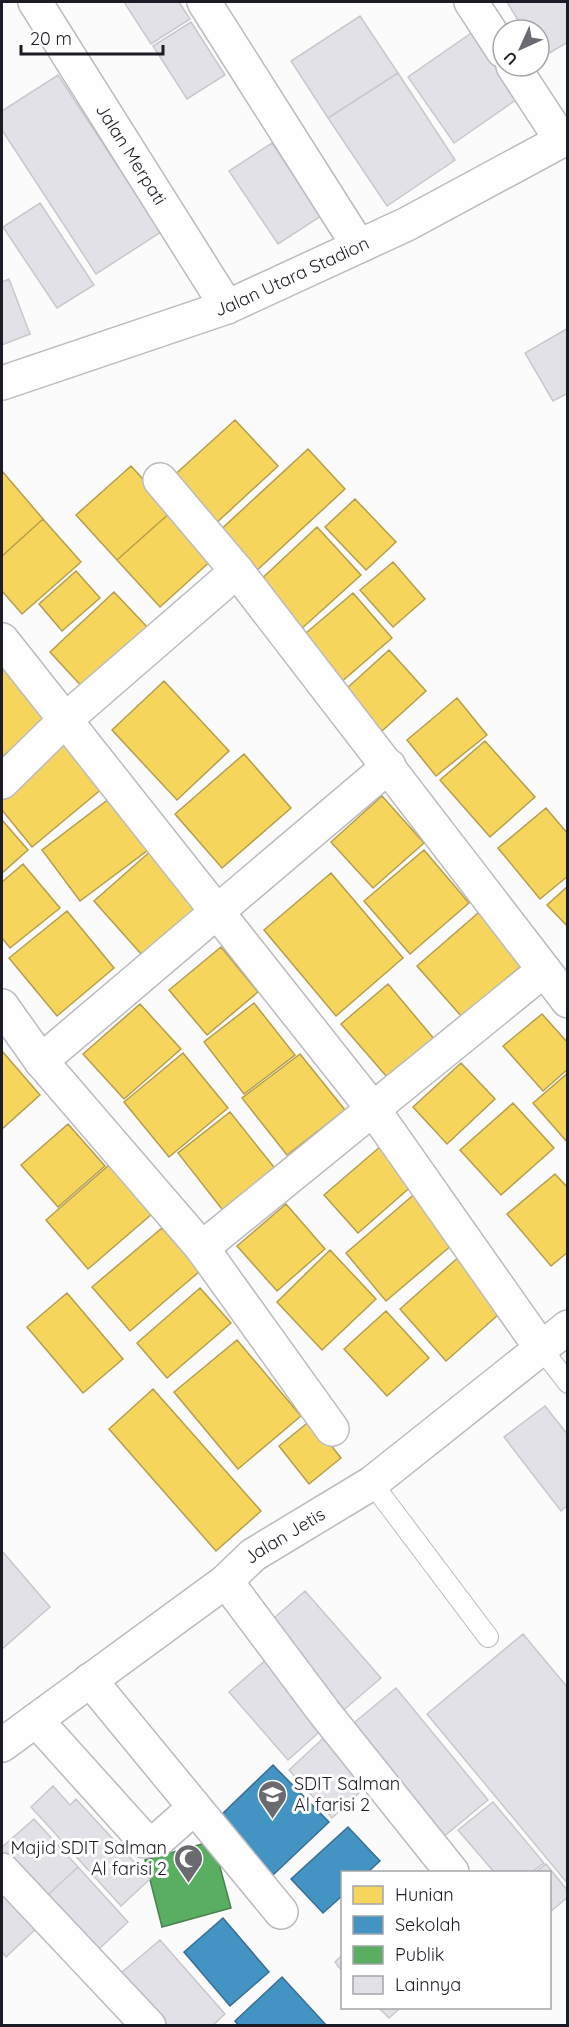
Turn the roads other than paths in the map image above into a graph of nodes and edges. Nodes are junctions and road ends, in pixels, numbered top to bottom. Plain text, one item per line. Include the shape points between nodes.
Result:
1 (35, 2) edge
2 (204, 2) edge
3 (471, 2) edge
4 (491, 33) edge
5 (522, 78) edge
6 (565, 139) edge
7 (358, 245) junction
8 (227, 307) junction
9 (2, 383) edge
10 (160, 480) dead end
11 (237, 570) junction
12 (2, 640) edge
13 (65, 720) junction
14 (389, 766) junction
15 (2, 782) edge
16 (217, 911) junction
17 (544, 970) junction
18 (567, 1001) edge
19 (2, 1006) edge
20 (41, 1061) junction
21 (373, 1109) junction
22 (202, 1248) junction
23 (567, 1327) edge
24 (541, 1348) junction
25 (567, 1383) edge
26 (332, 1429) dead end
27 (372, 1483) junction
28 (226, 1581) junction
29 (488, 1637) dead end
30 (90, 1680) junction
31 (36, 1720) junction
32 (2, 1744) edge
33 (194, 1808) junction
34 (2, 1870) edge
35 (451, 1871) edge
36 (281, 1912) dead end
37 (149, 2025) edge

1 - 8 street, Jalan Merpati
2 - 7 street
3 - 4 street
5 - 6 street
6 - 7 street, Jalan Utara Stadion via 407,224
7 - 8 street, Jalan Utara Stadion
8 - 9 street, Jalan Utara Stadion
10 - 11 street
11 - 13 street
11 - 14 street
12 - 13 street
13 - 15 street
13 - 16 street
14 - 16 street
14 - 17 street
16 - 20 street
16 - 21 street
17 - 18 street
17 - 21 street
19 - 20 street
20 - 22 street
21 - 22 street
21 - 24 street
22 - 26 street
23 - 24 street, Jalan Jetis
24 - 25 lane
24 - 27 street, Jalan Jetis
27 - 28 street, Jalan Jetis via 253,1555
27 - 29 lane
28 - 30 street, Jalan Jetis
28 - 35 street
30 - 31 street, Jalan Jetis
30 - 33 street
31 - 32 street, Jalan Jetis
31 - 33 street via 145,1841 159,1839
33 - 36 street
34 - 37 street

